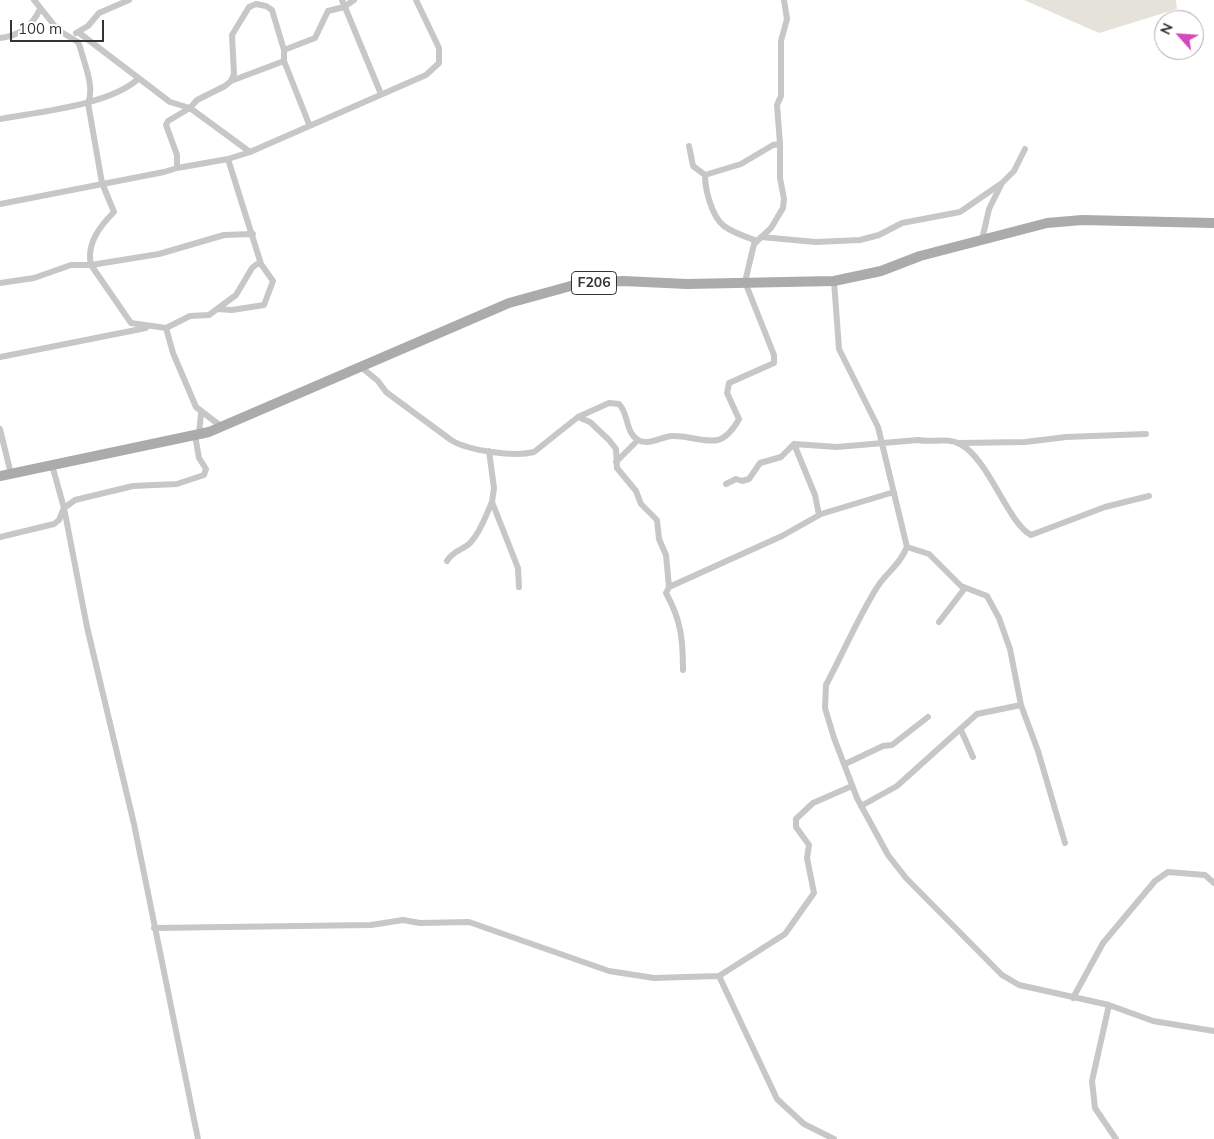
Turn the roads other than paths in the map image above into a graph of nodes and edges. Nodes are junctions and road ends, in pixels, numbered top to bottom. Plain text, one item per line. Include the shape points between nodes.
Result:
1 (34, 0) edge
2 (128, 0) edge
3 (268, 0) edge
4 (354, 0) edge
5 (416, 0) edge
6 (784, 0) edge
7 (258, 2) edge
8 (343, 4) edge
9 (40, 8) junction
10 (272, 10) junction
11 (36, 17) junction
12 (49, 20) junction
13 (78, 32) junction
14 (67, 36) junction
15 (0, 38) edge
16 (78, 42) junction
17 (284, 50) junction
18 (284, 61) junction
19 (138, 79) junction
20 (231, 81) junction
21 (381, 94) junction
22 (88, 103) junction
23 (190, 108) junction
24 (0, 119) edge
25 (309, 124) junction
26 (780, 144) junction
27 (689, 146) dead end
28 (1025, 149) dead end
29 (250, 152) junction
30 (228, 160) junction
31 (177, 168) junction
32 (705, 175) junction
33 (102, 183) junction
34 (1002, 183) junction
35 (0, 204) edge
36 (1214, 223) edge
37 (253, 234) junction
38 (759, 239) junction
39 (982, 240) junction
40 (261, 264) junction
41 (91, 265) junction
42 (834, 281) junction
43 (745, 282) junction
44 (0, 283) edge
45 (217, 309) junction
46 (156, 326) junction
47 (166, 328) junction
48 (0, 358) edge
49 (361, 367) junction
50 (201, 413) junction
51 (578, 417) junction
52 (222, 427) junction
53 (0, 429) edge
54 (1146, 434) dead end
55 (197, 435) junction
56 (638, 440) junction
57 (959, 443) junction
58 (794, 444) junction
59 (884, 444) junction
60 (489, 451) junction
61 (616, 462) junction
62 (52, 465) junction
63 (12, 474) junction
64 (0, 476) edge
65 (726, 484) dead end
66 (894, 492) junction
67 (1149, 496) dead end
68 (492, 502) junction
69 (64, 508) junction
70 (819, 515) junction
71 (0, 537) edge
72 (907, 547) junction
73 (447, 561) dead end
74 (520, 587) dead end
75 (669, 587) junction
76 (965, 588) junction
77 (939, 622) dead end
78 (683, 670) dead end
79 (1021, 705) junction
80 (928, 717) dead end
81 (961, 730) junction
82 (973, 757) dead end
83 (844, 764) junction
84 (852, 786) junction
85 (861, 806) junction
86 (1065, 843) dead end
87 (1214, 882) edge
88 (154, 928) junction
89 (719, 976) junction
90 (1073, 998) junction
91 (1109, 1005) junction
92 (1214, 1031) edge
93 (198, 1139) edge
94 (834, 1139) edge
95 (1116, 1139) edge

1 - 9 street
2 - 13 street via 99,13
3 - 10 street
4 - 8 street
5 - 21 street via 439,48 439,63 425,75
6 - 26 street via 787,19 781,41 777,105
7 - 10 street
7 - 20 street via 249,7 232,36 234,74
8 - 17 street via 328,10 315,38
8 - 21 street
9 - 11 street
9 - 12 street
10 - 17 street
11 - 12 street
11 - 15 street via 18,35
12 - 14 street
13 - 14 street
13 - 16 street
13 - 19 street
14 - 16 street
16 - 22 street via 90,89
17 - 18 street
18 - 20 street
18 - 25 street
19 - 22 street via 130,86
19 - 23 street via 170,102
20 - 23 street via 197,100
21 - 25 street
22 - 24 street
22 - 33 street
23 - 29 street
23 - 31 street via 166,125 177,155
25 - 29 street
26 - 32 street via 741,164
26 - 38 street via 783,208
27 - 32 street via 693,166
28 - 34 street via 1014,171
29 - 30 street
30 - 31 street
30 - 37 street
31 - 33 street
32 - 38 street via 705,188 723,226
33 - 35 street
33 - 41 street via 114,212 98,229 89,254
34 - 38 street via 960,212 902,223 860,240
34 - 39 street via 989,209
36 - 39 main road, F206 via 1082,220 1047,223
37 - 40 street
37 - 41 street via 224,236 168,251
38 - 43 street via 751,252
39 - 42 main road, F206 via 920,256 881,271
40 - 45 street via 252,268 236,296
40 - 45 street via 273,281 264,305
41 - 44 street via 70,264 34,278
41 - 46 street via 131,323
42 - 43 main road, F206
42 - 59 street via 839,349
43 - 49 main road, F206 via 578,284 509,303
43 - 56 street via 775,362 729,383 727,393 739,419 733,430 717,440 669,436 651,442
45 - 47 street via 209,315 190,316
46 - 47 street
46 - 48 street
47 - 50 street via 173,353
49 - 52 main road, F206
49 - 60 street via 386,392 451,440
50 - 52 street
50 - 55 street
51 - 56 street via 609,403 619,404 625,410 630,432
51 - 60 street via 534,452
51 - 61 street via 603,432 616,449
52 - 55 main road, F206
53 - 63 street
54 - 57 street
55 - 62 main road, F206
55 - 69 street via 199,458 206,469 204,475 177,484 133,486 75,500
56 - 61 street
57 - 59 street via 918,440
57 - 67 street via 974,454 1031,535 1105,507
58 - 59 street via 837,447
58 - 65 street via 781,457 760,463 749,479 736,479
58 - 70 street via 815,495
59 - 66 street
60 - 68 street via 494,488
61 - 75 street via 641,504 657,520 658,539 666,555
62 - 63 main road, F206
62 - 69 street
63 - 64 main road, F206
66 - 70 street
66 - 72 street
68 - 73 street via 470,544 450,555
68 - 74 street via 518,568
69 - 71 street via 54,524
69 - 88 street
70 - 75 street via 782,536
72 - 76 street via 935,558
72 - 83 street via 900,562 881,580 856,622 826,685 825,708
75 - 78 street via 666,593 680,623
76 - 77 street
76 - 79 street via 987,596 999,618 1010,649
79 - 81 street via 977,714
79 - 86 street
80 - 83 street via 898,742
81 - 82 street
81 - 85 street via 897,786
83 - 84 street
84 - 85 street
84 - 89 street via 813,803 796,819 796,827 809,845 807,858 814,893 800,914 785,934
85 - 90 street via 896,866 1002,976 1019,984
87 - 90 street via 1205,875 1168,872 1155,881 1102,944
88 - 89 street via 370,926 403,920 469,922 609,971 654,978
88 - 93 street
89 - 94 street via 777,1099 804,1124
90 - 91 street
91 - 92 street via 1153,1021
91 - 95 street via 1092,1081 1095,1108

